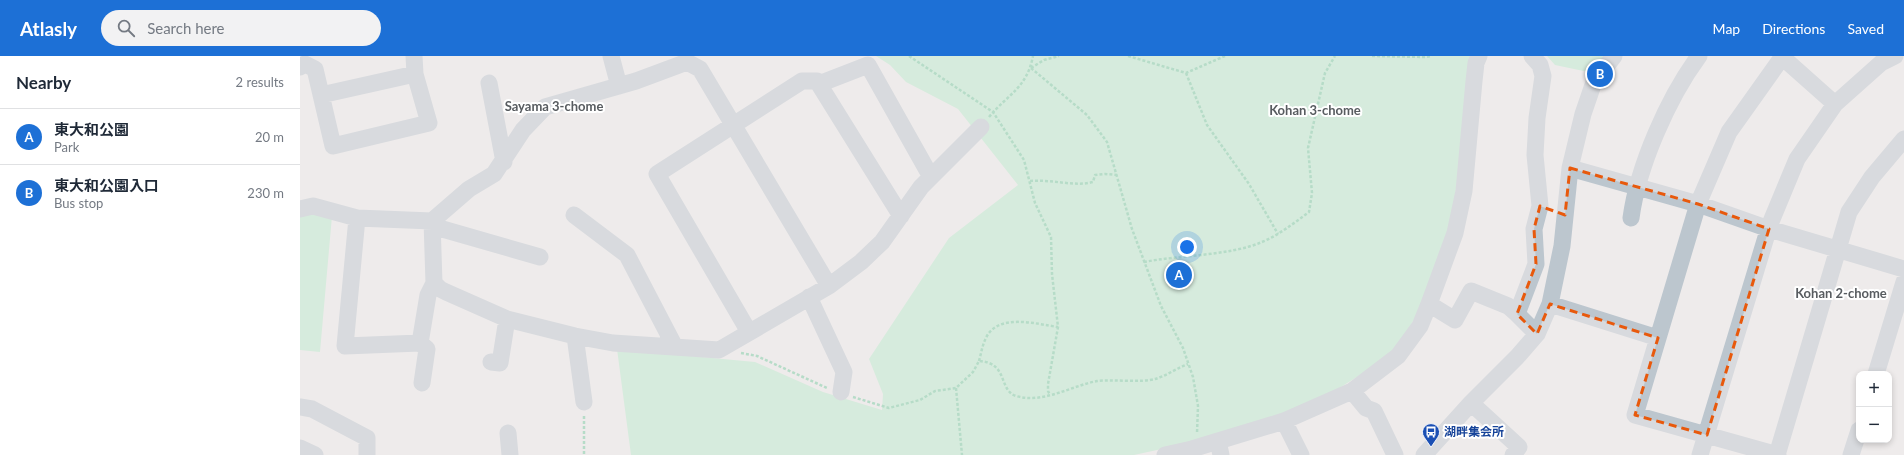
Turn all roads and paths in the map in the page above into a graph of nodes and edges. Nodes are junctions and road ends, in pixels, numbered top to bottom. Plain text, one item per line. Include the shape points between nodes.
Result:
1 (414, 56) edge
2 (611, 56) edge
3 (909, 56) edge
4 (1033, 56) edge
5 (1059, 56) edge
6 (1128, 56) edge
7 (1225, 56) edge
8 (1334, 56) edge
9 (1372, 56) edge
10 (1432, 56) edge
11 (1479, 56) edge
12 (1532, 56) edge
13 (1614, 56) edge
14 (1699, 56) edge
15 (1782, 56) edge
16 (1895, 56) edge
17 (300, 67) edge
18 (1030, 68) junction
19 (1186, 73) junction
20 (415, 74) junction
21 (489, 83) dead end
22 (819, 84) junction
23 (619, 86) junction
24 (322, 95) junction
25 (1835, 104) junction
26 (993, 112) junction
27 (733, 124) junction
28 (981, 127) joint
29 (1904, 139) edge
30 (504, 162) junction
31 (1570, 168) junction
32 (1117, 175) junction
33 (931, 177) junction
34 (1030, 181) junction
35 (1638, 187) junction
36 (1698, 204) junction
37 (1540, 206) junction
38 (300, 209) edge
39 (574, 215) dead end
40 (1565, 215) junction
41 (901, 216) junction
42 (357, 218) junction
43 (1631, 218) dead end
44 (432, 224) junction
45 (1769, 229) junction
46 (1278, 234) junction
47 (1840, 249) junction
48 (540, 256) dead end
49 (1144, 262) junction
50 (1904, 269) edge
51 (1904, 282) edge
52 (434, 283) junction
53 (829, 286) junction
54 (809, 297) junction
55 (1429, 304) junction
56 (1550, 304) junction
57 (1518, 314) junction
58 (507, 319) junction
59 (1058, 326) junction
60 (749, 332) junction
61 (1536, 334) junction
62 (575, 336) junction
63 (1658, 338) junction
64 (420, 343) junction
65 (675, 347) junction
66 (719, 350) junction
67 (979, 361) junction
68 (491, 362) dead end
69 (1188, 364) junction
70 (1877, 371) edge
71 (422, 383) dead end
72 (956, 388) junction
73 (1352, 391) junction
74 (841, 392) junction
75 (1050, 395) junction
76 (584, 402) joint
77 (1471, 403) junction
78 (300, 407) edge
79 (1284, 421) junction
80 (508, 433) dead end
81 (1196, 433) dead end
82 (1706, 435) junction
83 (1856, 439) edge
84 (300, 448) edge
85 (1220, 448) edge
86 (316, 455) edge
87 (367, 455) edge
88 (510, 455) edge
89 (584, 455) edge
90 (962, 455) edge
91 (1164, 455) edge
92 (1301, 455) edge
93 (1395, 455) edge
94 (1424, 455) edge
95 (1513, 455) edge
96 (1700, 455) edge
97 (1778, 455) edge
98 (1851, 455) edge

1 - 20 street
2 - 23 street
3 - 26 path
4 - 18 path
5 - 18 path via 1044,60
6 - 19 path
7 - 19 path
8 - 46 path via 1325,73 1308,148 1312,193 1309,212
9 - 10 path
11 - 55 street via 1476,63 1464,191 1455,233
12 - 37 street via 1540,65 1543,76 1535,155
13 - 31 street via 1594,82 1589,94
14 - 35 street via 1676,92 1661,123 1647,156
15 - 25 street
15 - 36 street via 1729,132
16 - 25 street via 1881,63
17 - 24 street via 305,64 315,69
18 - 26 path via 1024,81
18 - 32 path via 1087,115 1106,142
19 - 46 path via 1207,125 1249,184
20 - 24 street
20 - 24 street via 429,123 334,146
21 - 30 street
22 - 27 street via 817,81 802,81
22 - 33 street via 868,65
22 - 41 street
23 - 27 street via 687,62 700,69
23 - 30 street via 545,107 523,130
25 - 45 street via 1797,159
26 - 28 path
26 - 34 path via 1024,160
27 - 53 street
27 - 60 street via 657,174
28 - 33 street
29 - 47 street via 1872,177 1850,212
30 - 44 street via 494,174 469,188
31 - 35 street
31 - 40 street
32 - 34 path via 1095,175 1093,182 1086,184
32 - 49 path
33 - 41 street via 920,187
34 - 59 path via 1035,203 1051,237
35 - 36 street
35 - 43 street
36 - 45 street
36 - 63 street
37 - 40 street
37 - 57 street via 1534,229 1536,264
38 - 42 street via 313,206
39 - 65 street via 627,254
40 - 56 street via 1562,246
41 - 53 street via 867,257
42 - 44 street
42 - 64 street via 345,346
44 - 48 street
44 - 52 street
45 - 47 street
45 - 82 street
46 - 49 path via 1252,245 1208,254
47 - 50 street
47 - 97 street
49 - 69 path
51 - 70 street
52 - 58 street via 440,290
52 - 64 street via 428,295
53 - 54 street
54 - 60 street
54 - 74 street via 844,372
55 - 57 street via 1455,320 1471,291 1508,306
55 - 73 street via 1420,326 1398,356
56 - 61 street
56 - 63 street
57 - 61 street
58 - 62 street
58 - 68 street via 500,363
59 - 67 path via 1020,321 996,327 985,339
59 - 75 path via 1048,391
60 - 66 street
61 - 77 street
62 - 65 street via 613,343
62 - 76 street
63 - 82 street via 1635,415
64 - 71 street via 427,349
65 - 66 street
66 - 74 path via 757,356
67 - 72 path via 973,372
67 - 75 path via 990,362 996,366 1007,388 1014,395 1023,398
69 - 75 path via 1154,379 1097,381
69 - 81 path via 1198,406
72 - 74 path via 935,391 920,400 889,408
72 - 90 path
73 - 79 street
73 - 93 street via 1366,408 1374,411
76 - 89 path
77 - 94 street
77 - 95 street via 1519,447
78 - 87 street via 312,409 368,438
79 - 85 street
79 - 92 street
80 - 88 street
82 - 96 street
82 - 97 street
83 - 98 street
84 - 86 street
85 - 91 street via 1192,449

